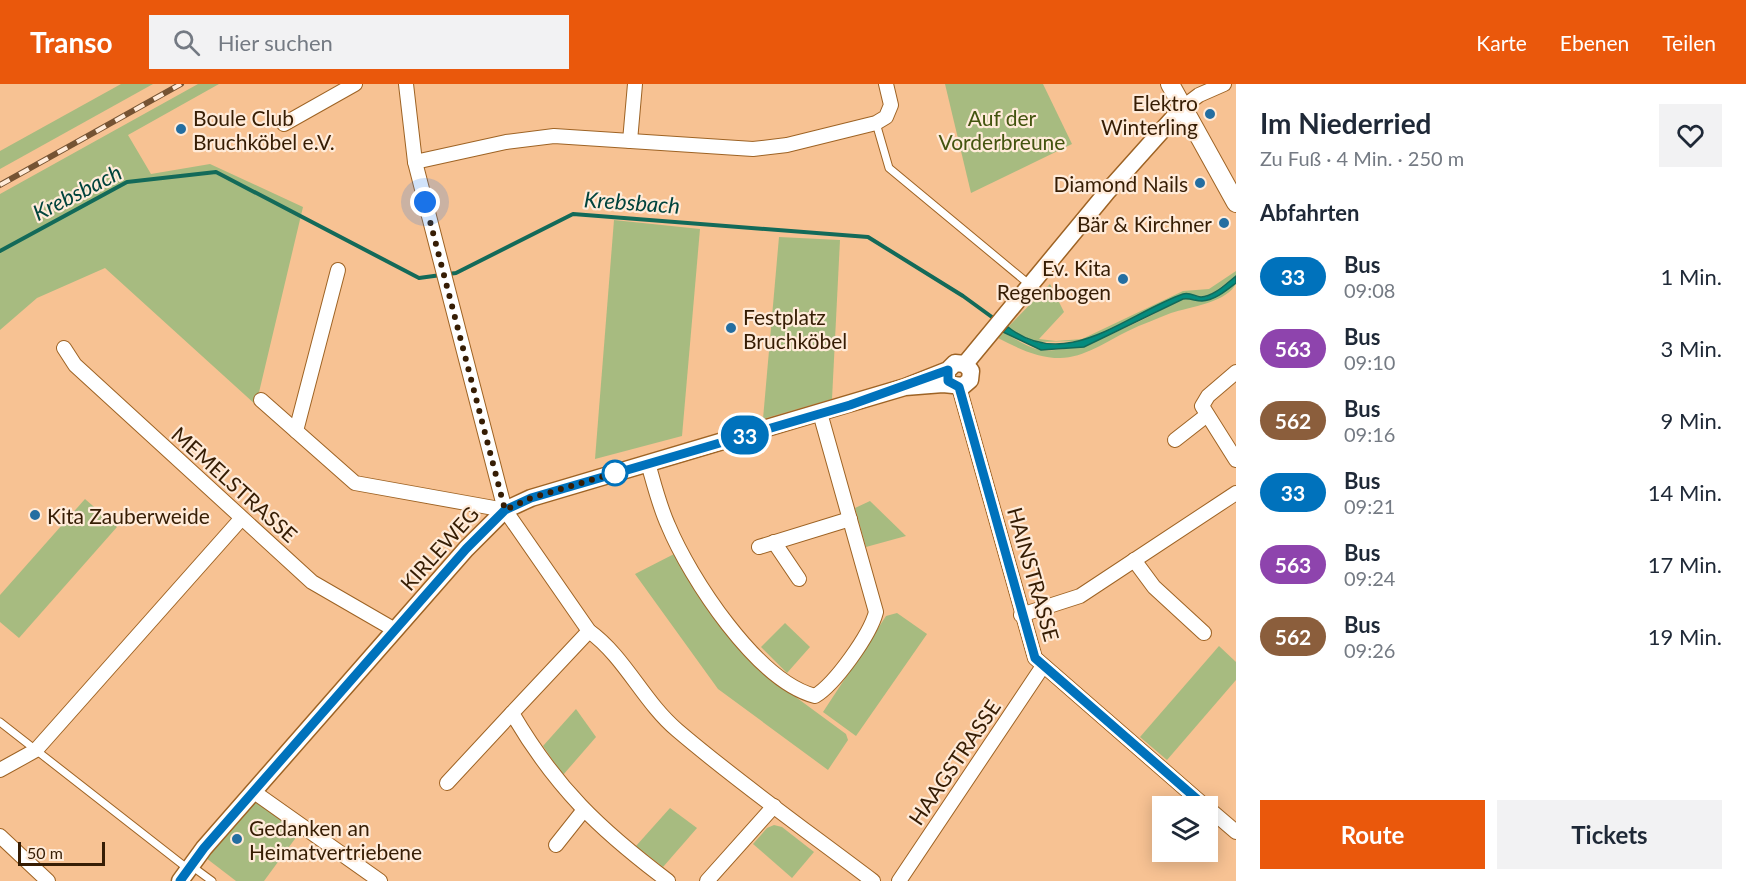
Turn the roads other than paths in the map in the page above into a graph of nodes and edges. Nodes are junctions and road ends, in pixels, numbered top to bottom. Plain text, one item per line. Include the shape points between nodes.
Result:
1 (355, 84) edge
2 (406, 84) edge
3 (634, 84) edge
4 (886, 84) edge
5 (1170, 84) edge
6 (1224, 84) edge
7 (1183, 107) junction
8 (284, 123) dead end
9 (876, 123) junction
10 (630, 141) junction
11 (415, 162) junction
12 (1236, 203) edge
13 (338, 270) dead end
14 (1030, 285) junction
15 (64, 348) dead end
16 (1236, 372) edge
17 (953, 381) junction
18 (261, 400) dead end
19 (820, 413) junction
20 (1207, 415) junction
21 (296, 431) junction
22 (1175, 440) dead end
23 (1236, 460) edge
24 (648, 464) junction
25 (1236, 493) edge
26 (505, 510) junction
27 (241, 519) junction
28 (850, 519) junction
29 (774, 542) junction
30 (759, 547) dead end
31 (1134, 560) junction
32 (799, 579) dead end
33 (1021, 615) junction
34 (395, 630) junction
35 (590, 631) junction
36 (1204, 633) dead end
37 (1044, 666) junction
38 (512, 713) junction
39 (0, 722) edge
40 (36, 750) junction
41 (0, 770) edge
42 (447, 783) dead end
43 (254, 792) junction
44 (1193, 796) edge
45 (774, 806) junction
46 (583, 811) junction
47 (1218, 820) edge
48 (1236, 832) edge
49 (0, 836) edge
50 (555, 845) dead end
51 (185, 874) edge
52 (48, 881) edge
53 (212, 881) edge
54 (380, 881) edge
55 (668, 881) edge
56 (707, 881) edge
57 (873, 881) edge
58 (899, 881) edge

1 - 8 street
2 - 11 street
3 - 10 street
4 - 9 street via 891,105 886,117
5 - 7 main road
6 - 7 street
7 - 12 main road
7 - 14 street
9 - 10 street via 787,145 753,149
9 - 14 lane via 889,168
10 - 11 street via 554,136
11 - 26 street
13 - 21 street
14 - 17 street via 965,364 971,376 967,384
15 - 27 street, MEMELSTRASSE via 75,365
16 - 20 street via 1203,402
17 - 19 street, KIRLEWEG via 905,387
17 - 33 street, HAINSTRASSE
18 - 21 street
19 - 24 street, KIRLEWEG
19 - 28 street
20 - 22 street
20 - 23 street
21 - 26 street via 355,483
24 - 26 street, KIRLEWEG via 531,498
24 - 28 street via 667,525 713,604 775,673 815,696 830,684 873,624 876,612
25 - 31 street
26 - 34 street, KIRLEWEG
26 - 35 street
27 - 34 street, MEMELSTRASSE via 312,582
27 - 40 street
28 - 29 street
29 - 30 street
29 - 32 street
31 - 33 street via 1080,596
31 - 36 street via 1154,587
33 - 37 street, HAINSTRASSE via 1035,658
34 - 43 street, KIRLEWEG
35 - 38 street
35 - 45 street via 603,641 676,729
37 - 44 street, HAINSTRASSE
37 - 58 street, HAAGSTRASSE
38 - 42 street
38 - 46 street via 546,767
39 - 40 lane
40 - 41 street
40 - 51 lane
43 - 51 street, KIRLEWEG
43 - 54 street
45 - 56 street
45 - 57 street
46 - 50 street
46 - 55 street via 615,842
47 - 48 street, HAINSTRASSE
49 - 52 street
51 - 53 lane

